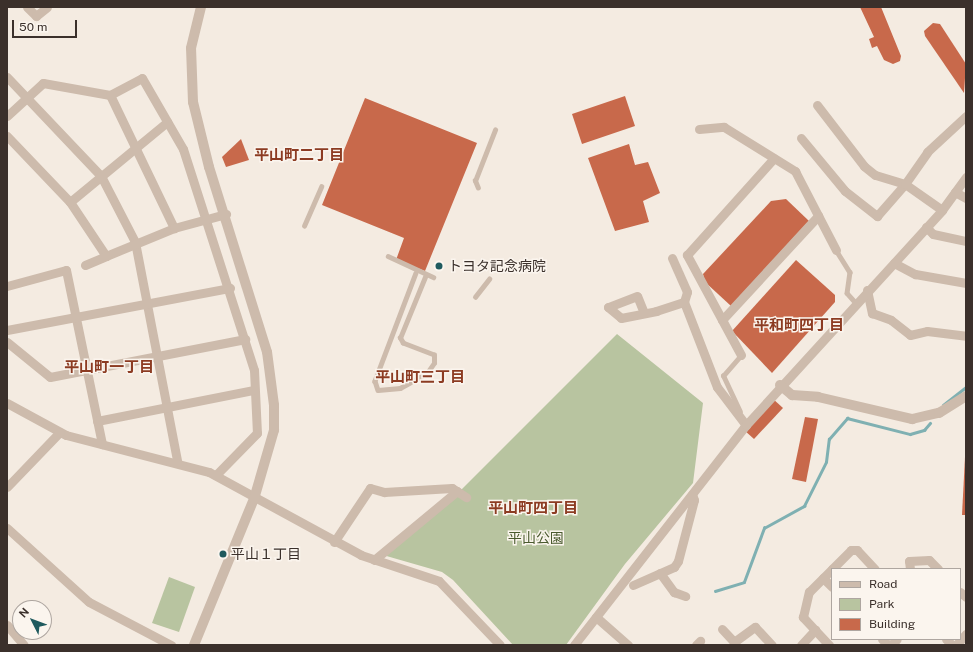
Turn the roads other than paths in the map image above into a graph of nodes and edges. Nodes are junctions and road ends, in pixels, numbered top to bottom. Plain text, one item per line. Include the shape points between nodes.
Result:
1 (28, 7) edge
2 (47, 7) edge
3 (201, 7) edge
4 (7, 77) edge
5 (110, 95) junction
6 (26, 97) junction
7 (817, 105) dead end
8 (7, 116) edge
9 (966, 116) edge
10 (167, 122) junction
11 (699, 129) dead end
12 (494, 130) dead end
13 (7, 136) edge
14 (801, 138) dead end
15 (135, 148) junction
16 (774, 158) junction
17 (101, 176) junction
18 (966, 177) edge
19 (905, 184) junction
20 (321, 187) dead end
21 (478, 188) dead end
22 (955, 192) junction
23 (966, 198) edge
24 (70, 202) junction
25 (942, 210) junction
26 (226, 214) junction
27 (818, 216) junction
28 (207, 218) junction
29 (304, 226) dead end
30 (926, 227) junction
31 (174, 228) junction
32 (966, 241) edge
33 (135, 242) junction
34 (836, 250) joint
35 (106, 256) junction
36 (388, 256) dead end
37 (672, 258) dead end
38 (894, 263) junction
39 (85, 265) dead end
40 (416, 273) dead end
41 (425, 277) dead end
42 (432, 277) dead end
43 (489, 279) dead end
44 (966, 283) edge
45 (7, 286) edge
46 (230, 288) junction
47 (867, 290) junction
48 (475, 297) dead end
49 (684, 302) junction
50 (855, 302) junction
51 (146, 305) junction
52 (644, 313) dead end
53 (78, 317) junction
54 (722, 320) junction
55 (8, 327) edge
56 (966, 336) edge
57 (245, 339) junction
58 (7, 342) edge
59 (741, 355) joint
60 (157, 356) junction
61 (88, 368) junction
62 (780, 384) junction
63 (254, 390) junction
64 (966, 396) edge
65 (7, 403) edge
66 (167, 407) junction
67 (97, 421) junction
68 (747, 424) junction
69 (60, 432) junction
70 (102, 444) junction
71 (177, 461) junction
72 (216, 475) junction
73 (7, 487) edge
74 (457, 491) junction
75 (692, 494) junction
76 (466, 497) dead end
77 (254, 499) junction
78 (7, 528) edge
79 (334, 542) junction
80 (374, 560) junction
81 (833, 568) edge
82 (874, 568) edge
83 (910, 568) edge
84 (937, 568) edge
85 (831, 570) edge
86 (660, 573) junction
87 (823, 578) junction
88 (633, 585) dead end
89 (831, 586) edge
90 (686, 596) dead end
91 (596, 617) junction
92 (7, 625) edge
93 (722, 628) dead end
94 (815, 630) junction
95 (24, 645) edge
96 (171, 645) edge
97 (194, 645) edge
98 (500, 645) edge
99 (574, 645) edge
100 (628, 645) edge
101 (772, 645) edge
102 (800, 645) edge
103 (829, 645) edge

1 - 2 street via 36,16
3 - 26 street via 191,48 193,102 209,167
4 - 6 street
5 - 6 street via 43,83
5 - 10 street via 142,78
5 - 15 street
6 - 8 street
6 - 17 street
7 - 19 street via 864,166 875,175
9 - 19 street via 927,152
10 - 15 street
10 - 28 street via 183,149
11 - 16 street via 724,127
12 - 21 lane via 475,181
13 - 24 street
14 - 19 street via 845,190 877,216
15 - 17 street
15 - 31 street
16 - 27 street via 795,171
16 - 54 street via 687,255
17 - 24 street
17 - 33 street
18 - 22 street
19 - 25 street
20 - 29 lane
22 - 23 street
22 - 25 street
24 - 35 street
25 - 30 street
26 - 28 street
26 - 77 street via 272,378 274,430
27 - 34 street
27 - 54 street
28 - 31 street
28 - 46 street
30 - 32 street via 933,234
30 - 38 street
31 - 33 street
33 - 35 street
33 - 51 street
34 - 50 lane via 850,272 847,293
35 - 39 street
36 - 42 lane
37 - 49 street via 687,292
38 - 44 street via 915,274
38 - 47 street
40 - 41 lane via 375,381 378,390 400,388 427,373 434,363 434,355 403,343 400,338
43 - 48 lane
45 - 53 street via 66,270
46 - 51 street
46 - 57 street
47 - 50 street
47 - 56 street via 872,313 891,320 910,335 927,331
49 - 52 street
49 - 68 street via 717,388
50 - 62 street
51 - 53 street
51 - 60 street
53 - 55 street
53 - 61 street
54 - 59 street
57 - 60 street
57 - 63 street via 254,370
58 - 61 street via 50,377
59 - 68 lane via 724,376
60 - 61 street
60 - 66 street
61 - 67 street
62 - 64 street via 792,395 818,397 912,419 939,413
62 - 68 street
63 - 66 street
63 - 72 street via 257,433
65 - 69 street
66 - 67 street
66 - 71 street
67 - 70 street
68 - 75 street
69 - 70 street
69 - 73 street
70 - 71 street
71 - 72 street
72 - 77 street
74 - 76 street
74 - 79 street via 384,492 370,488
74 - 80 street
75 - 86 street via 694,500 678,561
75 - 91 street
77 - 79 street
77 - 97 street
78 - 96 street via 89,602
79 - 80 street
80 - 98 street via 439,581
81 - 82 street via 851,550 856,550
83 - 84 street via 909,561 929,560
85 - 87 street
86 - 88 street
86 - 90 street via 674,592
87 - 89 street
87 - 94 street via 809,592 803,617
91 - 99 street
91 - 100 street
92 - 95 street
93 - 101 street via 734,642 755,627
94 - 102 street
94 - 103 street

